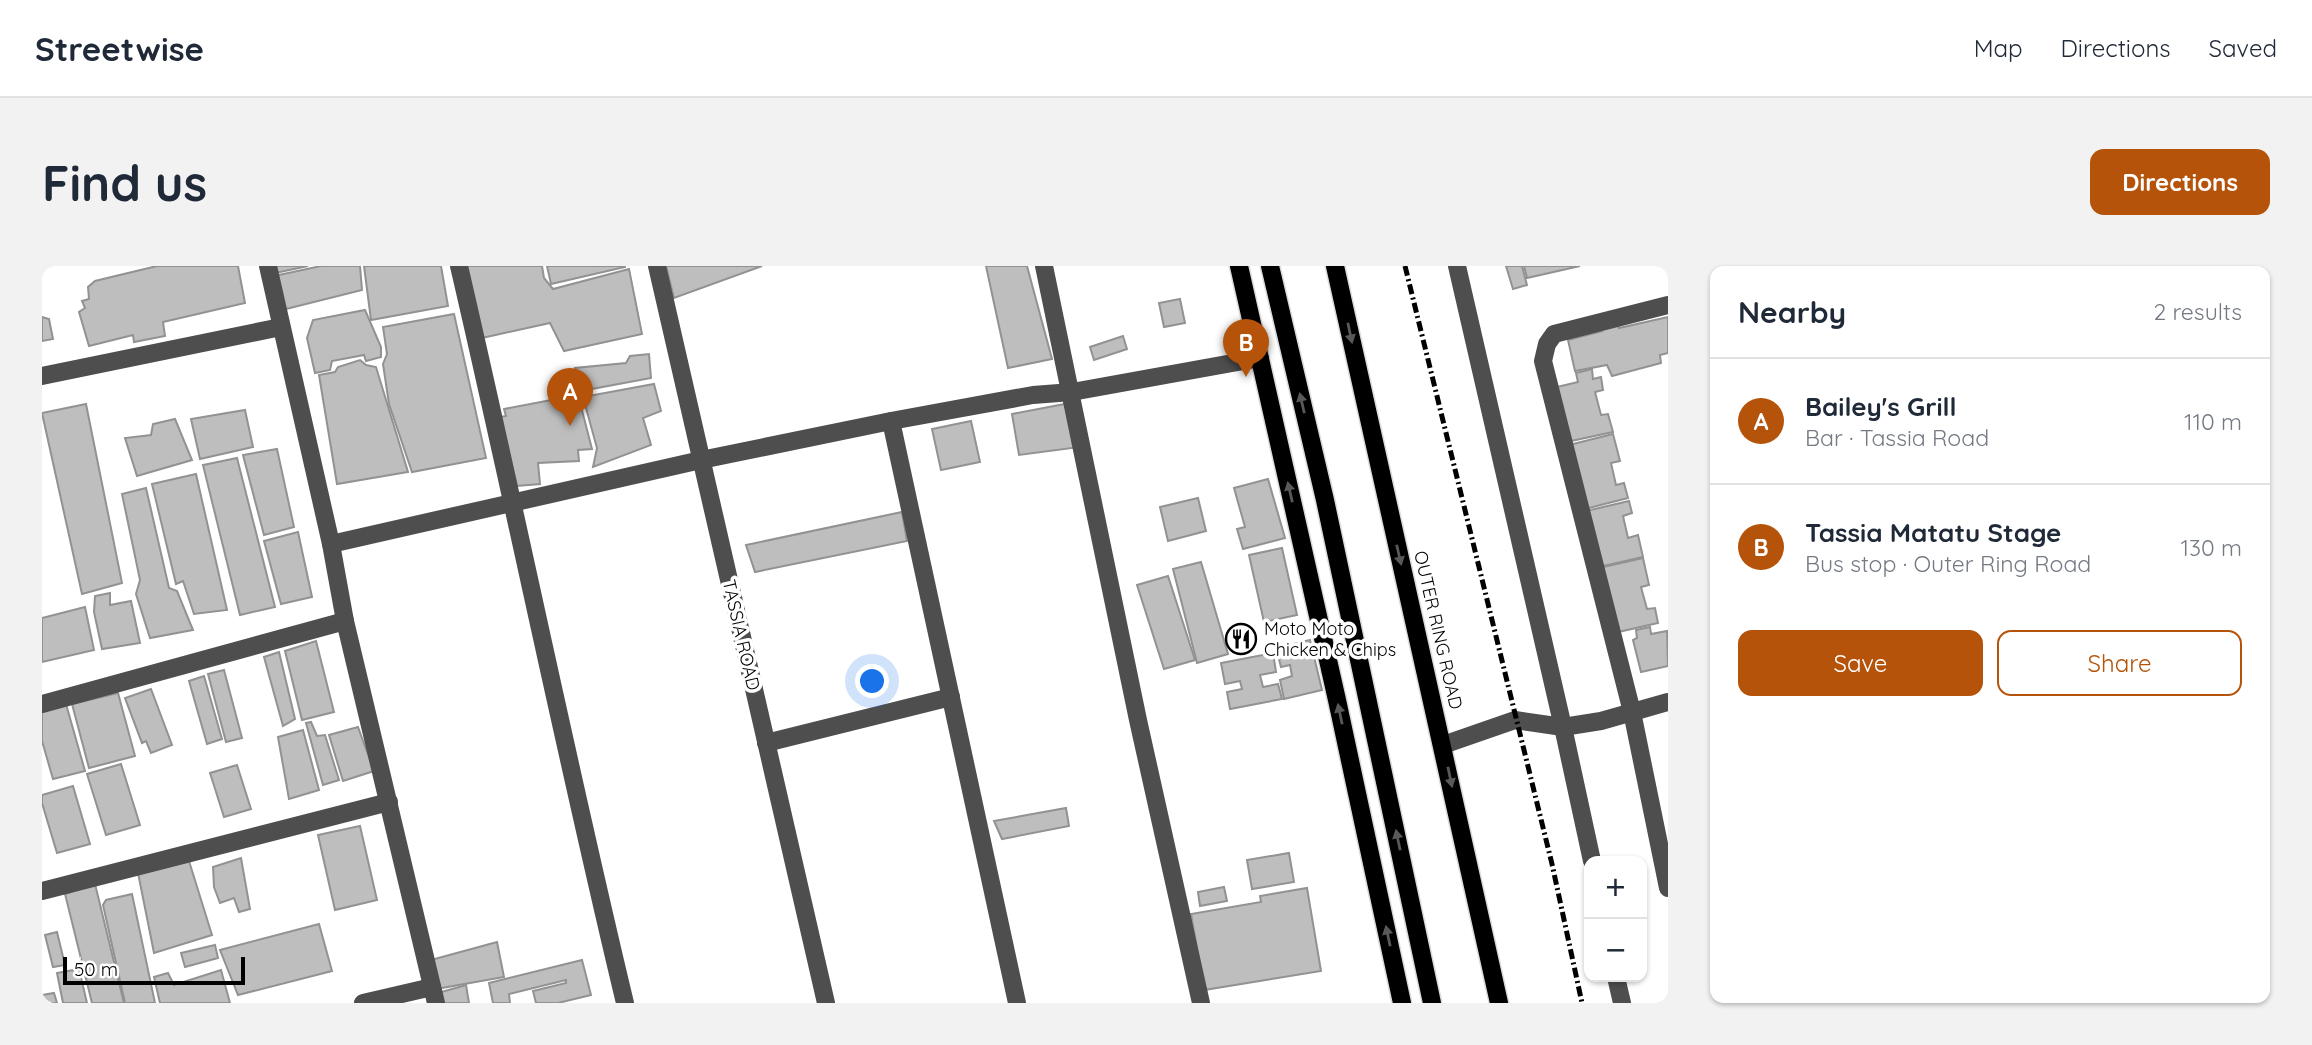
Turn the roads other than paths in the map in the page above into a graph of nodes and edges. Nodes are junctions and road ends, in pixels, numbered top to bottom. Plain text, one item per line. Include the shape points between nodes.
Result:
1 (268, 266) edge
2 (459, 266) edge
3 (657, 266) edge
4 (1044, 266) edge
5 (1239, 266) edge
6 (1270, 266) edge
7 (1335, 266) edge
8 (1457, 266) edge
9 (1668, 305) edge
10 (281, 327) junction
11 (1260, 358) junction
12 (42, 376) edge
13 (1072, 392) junction
14 (891, 421) junction
15 (701, 460) junction
16 (514, 502) junction
17 (331, 544) junction
18 (345, 621) junction
19 (951, 697) junction
20 (1668, 702) edge
21 (42, 705) edge
22 (1632, 712) junction
23 (1563, 727) junction
24 (766, 743) junction
25 (1443, 745) junction
26 (390, 802) junction
27 (1591, 856) edge
28 (1668, 888) edge
29 (42, 891) edge
30 (1617, 982) edge
31 (434, 995) edge
32 (363, 1003) edge
33 (625, 1003) edge
34 (825, 1003) edge
35 (1017, 1003) edge
36 (1201, 1003) edge
37 (1402, 1003) edge
38 (1432, 1003) edge
39 (1499, 1003) edge
40 (1622, 1003) edge

1 - 10 street
2 - 16 street
3 - 15 street, TASSIA ROAD
4 - 13 street
5 - 11 main road
38 -> 6 main road
7 -> 25 main road, OUTER RING ROAD
8 - 23 street
9 - 22 street via 1554,334 1543,361
10 - 12 street
10 - 17 street
11 - 13 street
37 -> 11 main road
13 - 14 street
13 - 36 street
14 - 15 street
14 - 19 street
15 - 16 street
15 - 24 street, TASSIA ROAD
16 - 17 street
16 - 33 street
17 - 18 street
18 - 21 street
18 - 26 street
19 - 24 street
19 - 35 street
20 - 22 street
22 - 23 street
22 - 28 street
23 - 25 street via 1516,720
23 - 27 street
24 - 34 street, TASSIA ROAD
25 -> 39 main road, OUTER RING ROAD
26 - 29 street
26 - 31 street
30 - 40 street
31 - 32 street

